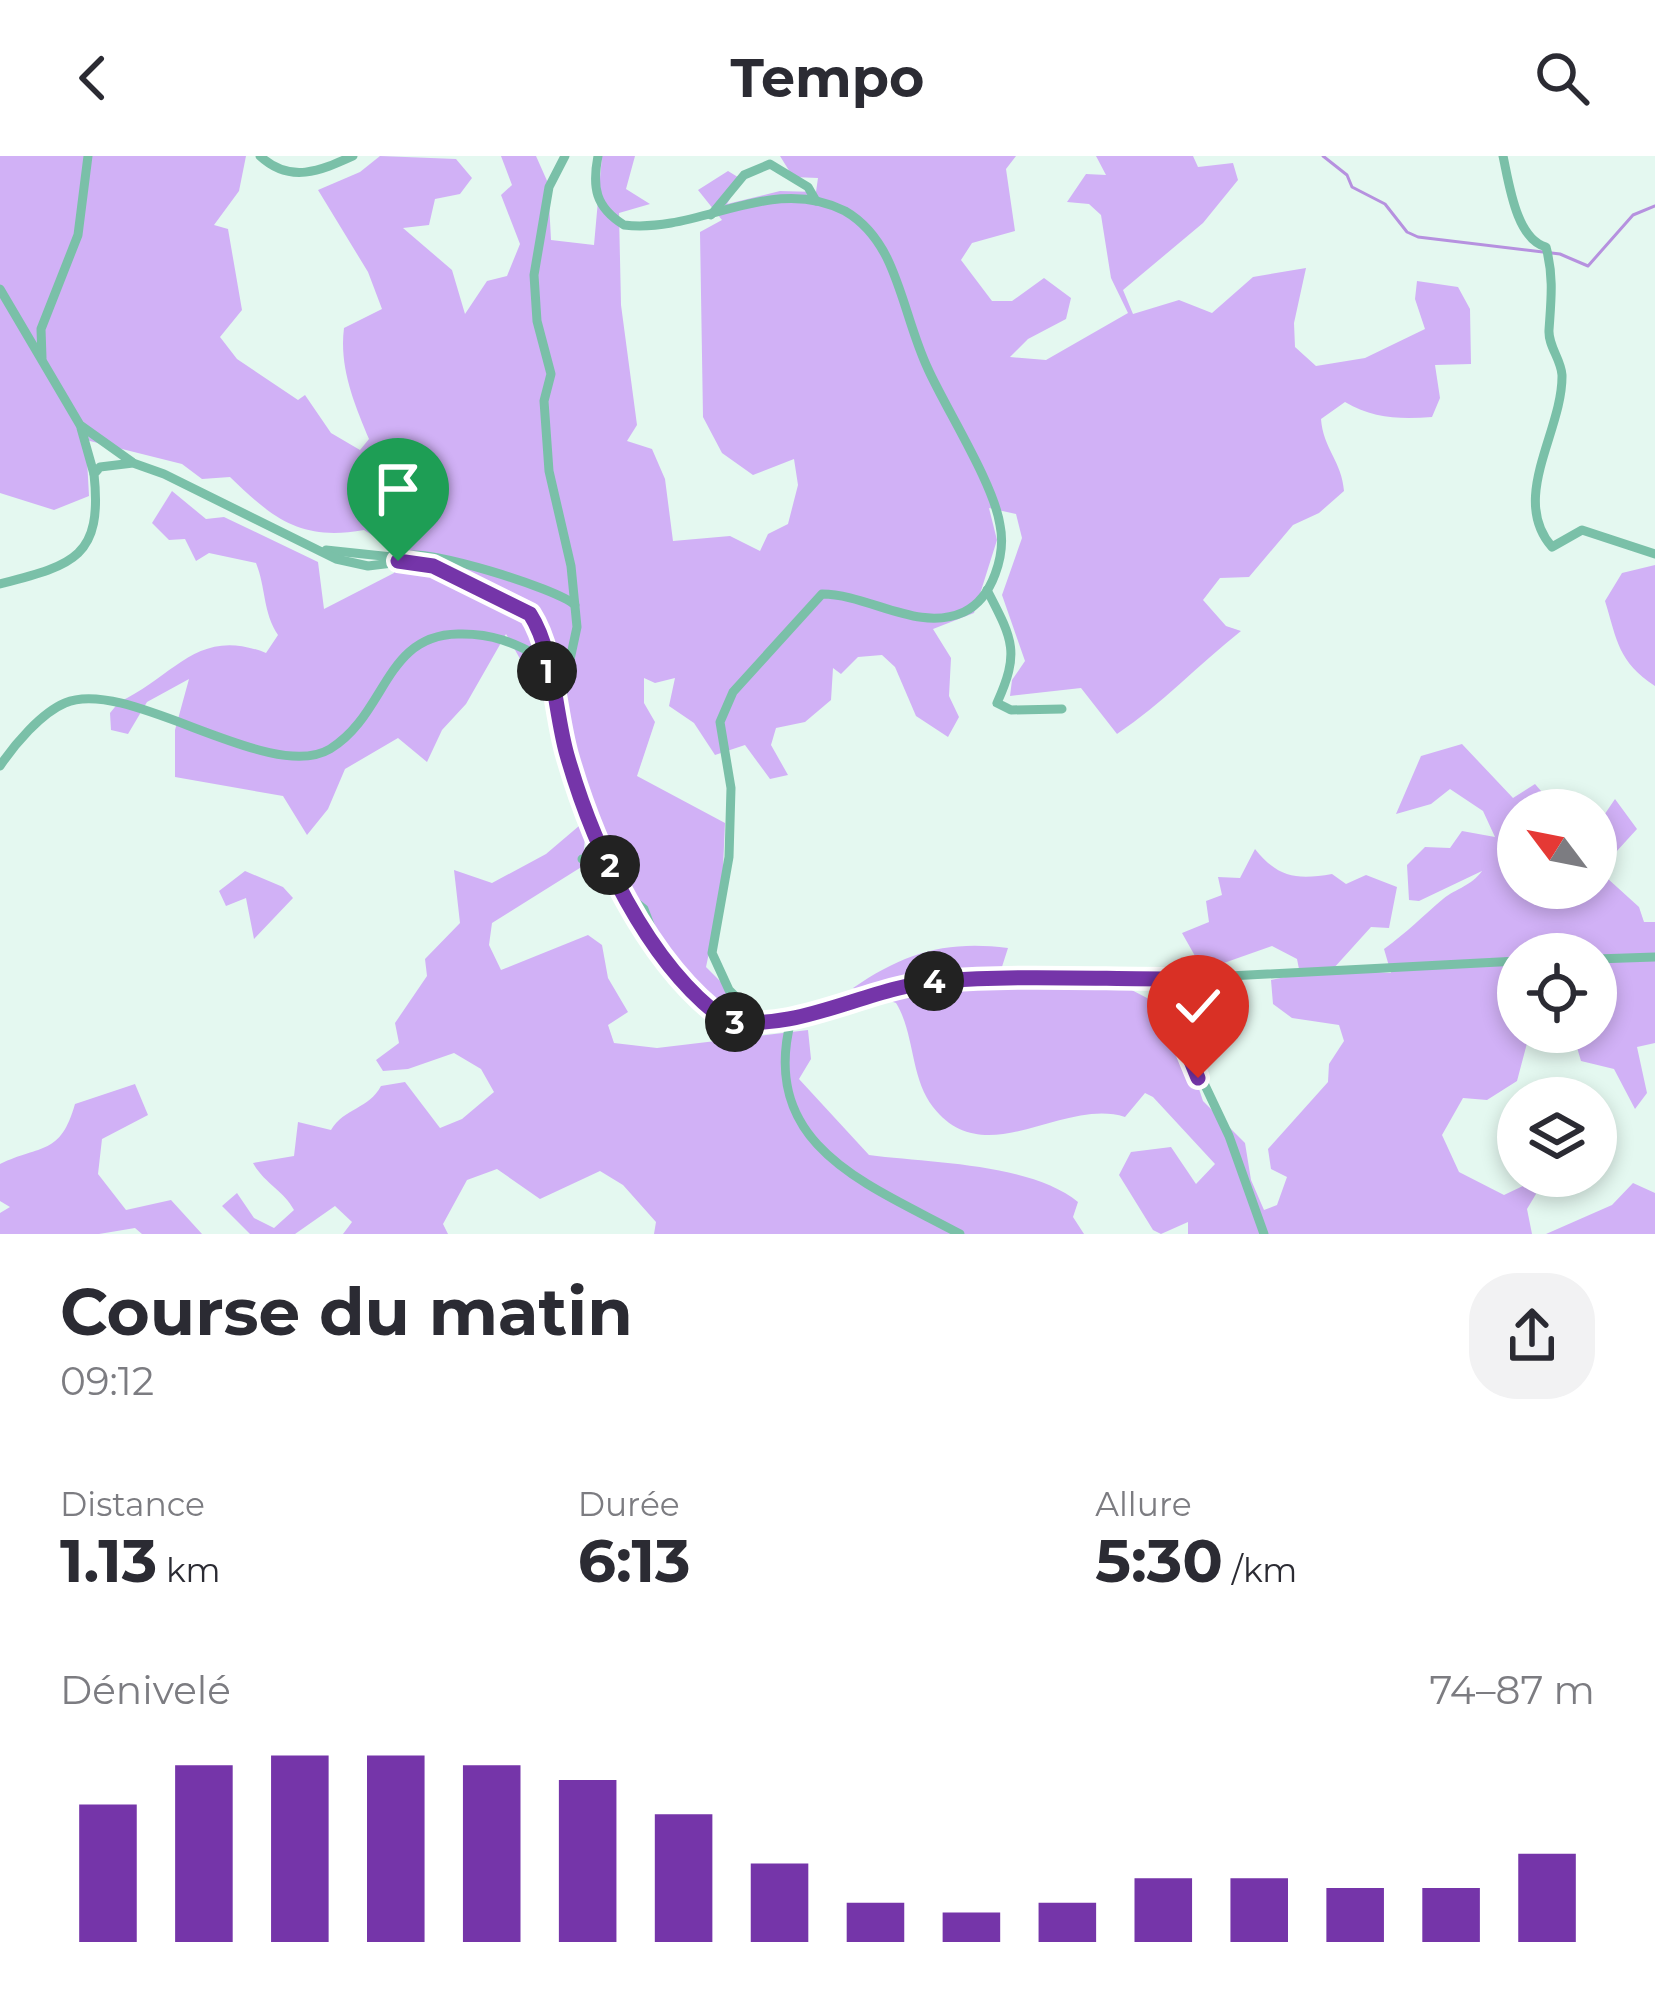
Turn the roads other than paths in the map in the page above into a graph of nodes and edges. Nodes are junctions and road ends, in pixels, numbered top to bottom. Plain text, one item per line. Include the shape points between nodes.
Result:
1 (88, 156) edge
2 (260, 156) edge
3 (352, 156) edge
4 (566, 156) edge
5 (598, 156) edge
6 (1503, 156) edge
7 (816, 201) junction
8 (711, 215) junction
9 (0, 289) edge
10 (42, 358) junction
11 (80, 424) junction
12 (134, 463) junction
13 (94, 474) junction
14 (1655, 554) edge
15 (406, 557) junction
16 (0, 584) edge
17 (988, 590) junction
18 (575, 604) junction
19 (544, 659) junction
20 (560, 706) junction
21 (1062, 709) dead end
22 (0, 766) edge
23 (583, 859) dead end
24 (624, 891) junction
25 (1655, 958) edge
26 (1617, 959) edge
27 (1497, 962) edge
28 (1172, 979) junction
29 (791, 1020) junction
30 (960, 1234) edge
31 (1264, 1234) edge

1 - 10 street via 78,235 41,329
2 - 3 street via 304,174
4 - 18 street via 549,187 533,275 550,374 548,471
5 - 8 street via 593,188 624,225
6 - 14 street via 1521,219 1548,254 1553,276 1548,335 1562,374 1534,496 1537,522 1552,547 1582,530
7 - 8 street via 776,197
7 - 8 street via 770,164 744,175
7 - 17 street via 866,225 887,258 926,364 1000,521
9 - 10 street
10 - 11 street
11 - 12 street
11 - 13 street
12 - 13 street
12 - 15 street via 355,564
13 - 16 street via 96,516 78,559
15 - 18 street via 427,552 489,575 538,582
15 - 19 street via 530,614
17 - 21 street via 1012,662 997,703
17 - 29 street via 961,614 938,618 823,594 724,704 729,857 712,953 721,979 746,1008
18 - 20 street via 573,662
19 - 20 street
19 - 22 street via 492,634 421,639 371,710 327,751 305,755 252,748 112,703 70,701
20 - 24 street via 566,752
23 - 24 street
24 - 29 street via 636,921 725,1020
25 - 26 street
27 - 28 street
28 - 29 street via 937,981
28 - 31 street via 1175,1022
29 - 30 street via 781,1058 813,1143 886,1197

